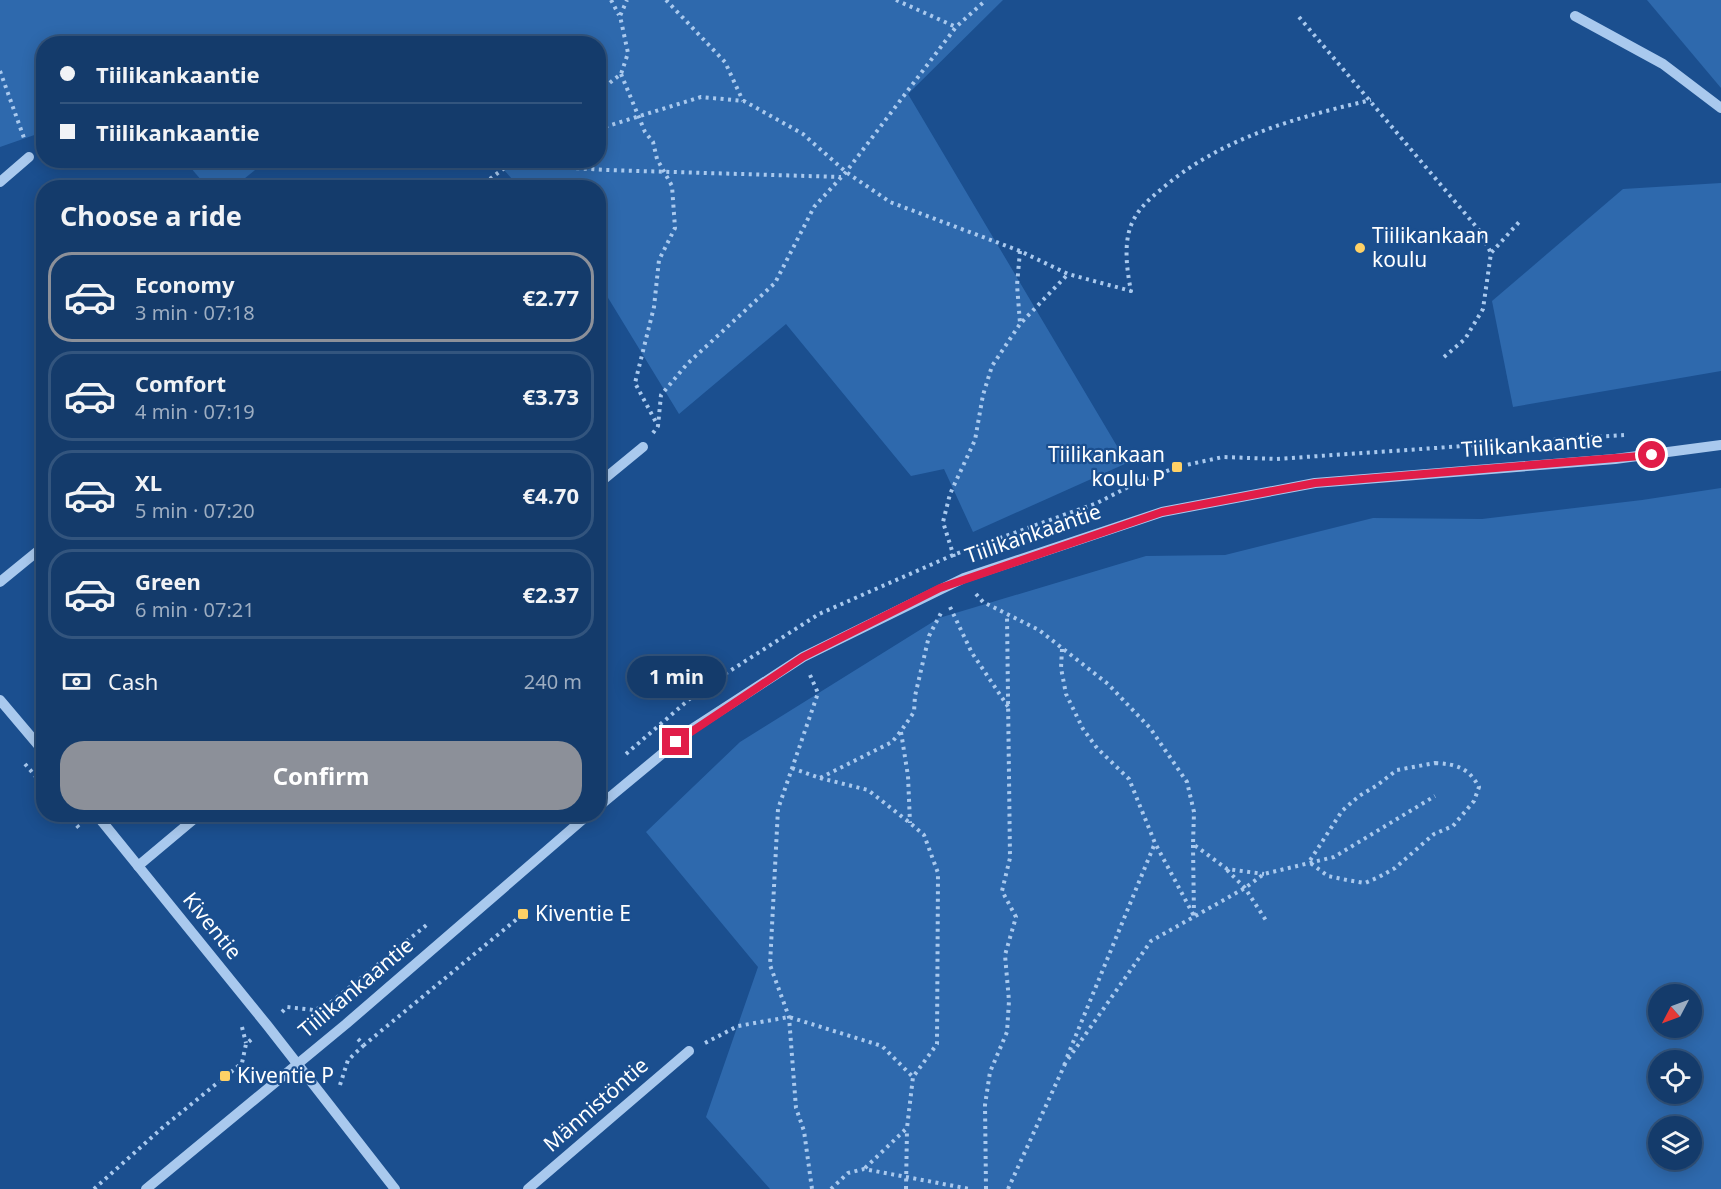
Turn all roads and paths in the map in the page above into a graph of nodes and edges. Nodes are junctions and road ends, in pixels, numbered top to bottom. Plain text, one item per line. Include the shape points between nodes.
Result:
1 (611, 0) edge
2 (627, 0) edge
3 (666, 0) edge
4 (896, 0) edge
5 (986, 0) edge
6 (620, 16) junction
7 (1575, 16) dead end
8 (1299, 17) dead end
9 (956, 27) junction
10 (0, 71) edge
11 (621, 74) junction
12 (606, 86) edge
13 (1371, 100) junction
14 (744, 101) junction
15 (1721, 108) edge
16 (639, 118) junction
17 (606, 127) edge
18 (29, 157) joint
19 (504, 168) edge
20 (598, 168) edge
21 (664, 171) junction
22 (846, 171) junction
23 (841, 177) junction
24 (488, 180) edge
25 (0, 182) edge
26 (1520, 221) dead end
27 (1020, 251) junction
28 (1491, 252) junction
29 (1068, 274) junction
30 (1020, 324) junction
31 (1444, 357) dead end
32 (658, 426) junction
33 (1721, 445) edge
34 (643, 447) joint
35 (606, 477) edge
36 (36, 553) edge
37 (964, 578) junction
38 (0, 582) edge
39 (943, 587) junction
40 (1008, 616) junction
41 (1062, 648) junction
42 (803, 657) junction
43 (0, 700) edge
44 (1010, 710) junction
45 (901, 731) junction
46 (36, 743) edge
47 (792, 768) junction
48 (820, 778) junction
49 (1435, 796) dead end
50 (606, 800) edge
51 (102, 822) edge
52 (190, 822) edge
53 (580, 822) edge
54 (910, 823) junction
55 (1155, 843) junction
56 (1193, 844) junction
57 (1309, 862) junction
58 (138, 866) junction
59 (1227, 869) junction
60 (1264, 874) junction
61 (1245, 888) junction
62 (523, 914) dead end
63 (436, 916) dead end
64 (1194, 916) junction
65 (1267, 922) dead end
66 (329, 1004) junction
67 (789, 1017) junction
68 (346, 1024) junction
69 (267, 1025) junction
70 (364, 1045) junction
71 (689, 1051) joint
72 (297, 1063) junction
73 (1064, 1065) junction
74 (913, 1077) junction
75 (337, 1117) junction
76 (907, 1128) junction
77 (864, 1169) junction
78 (907, 1177) junction
79 (94, 1189) edge
80 (146, 1189) edge
81 (395, 1189) edge
82 (528, 1189) edge
83 (812, 1189) edge
84 (831, 1189) edge
85 (906, 1189) edge
86 (970, 1189) edge
87 (986, 1189) edge
88 (1008, 1189) edge

1 - 6 path
2 - 6 path
3 - 14 path via 725,62
4 - 9 path
5 - 9 path
6 - 11 path via 628,53
7 - 15 street via 1663,64
8 - 13 path
9 - 22 path
10 - 18 path
11 - 12 path
11 - 16 path
13 - 28 path via 1479,230
13 - 29 path via 1303,116 1226,146 1186,169 1143,205 1131,224 1127,270 1131,291
14 - 16 path via 701,97
14 - 22 path via 803,134
16 - 17 path
16 - 21 path
18 - 25 street
19 - 24 path
20 - 21 path
21 - 23 path
21 - 32 path via 672,186 675,228 659,260 654,307 636,383
22 - 23 path
22 - 27 path via 890,202
23 - 32 path via 814,207 775,283 687,364 661,395
26 - 28 path
27 - 29 path
27 - 30 path
28 - 31 path via 1483,309 1465,339
29 - 30 path
30 - 37 path via 992,366 975,440 950,494 944,522
32 - 34 path
33 - 37 street, Tiilikankaantie via 1616,459 1315,483 1162,512
34 - 35 street
36 - 38 street
37 - 39 street, Tiilikankaantie
37 - 40 path via 983,602
39 - 42 street, Tiilikankaantie
39 - 44 path via 950,598 950,611 990,683
39 - 45 path via 942,611 928,636 914,712
40 - 41 path via 1039,630
40 - 44 path
41 - 55 path via 1061,668 1070,702 1097,748 1129,779
41 - 56 path via 1108,684 1150,728 1187,782 1194,812
42 - 47 path via 818,693
42 - 50 street, Tiilikankaantie via 692,729
43 - 46 street
44 - 87 path via 1010,858 1002,891 1016,916 1005,955 1007,1032 990,1072 985,1105
45 - 48 path via 892,742
45 - 54 path
47 - 48 path
47 - 67 path via 778,809 770,965
48 - 54 path via 868,790
49 - 57 path via 1334,857
51 - 58 street, Kiventie
52 - 58 street
53 - 68 street, Tiilikankaantie
54 - 74 path via 924,835 938,873 937,1044
55 - 64 path
55 - 73 path
56 - 59 path
56 - 64 path
57 - 57 path via 1328,876 1365,883 1372,880 1395,868 1434,834 1453,826 1474,801 1479,787 1464,768 1455,764 1397,770 1342,811
57 - 60 path
58 - 69 street, Kiventie
59 - 60 path
59 - 61 path
60 - 61 path
61 - 64 path
61 - 65 path
62 - 70 path
63 - 66 path
64 - 73 path via 1151,941
66 - 68 path
66 - 69 path via 314,1010 287,1007
67 - 71 path via 738,1026
67 - 74 path via 882,1046
67 - 83 path via 796,1108 804,1131
68 - 70 path
68 - 72 street, Tiilikankaantie
69 - 72 street, Kiventie
69 - 79 path via 246,1044 242,1063
70 - 75 path via 348,1060 344,1070
71 - 82 street, Männistöntie
72 - 75 street, Kiventie
72 - 80 street, Tiilikankaantie
73 - 88 path
74 - 76 path
75 - 81 street, Kiventie
76 - 77 path
76 - 78 path
77 - 78 path
77 - 84 path via 848,1173
78 - 85 path
78 - 86 path

